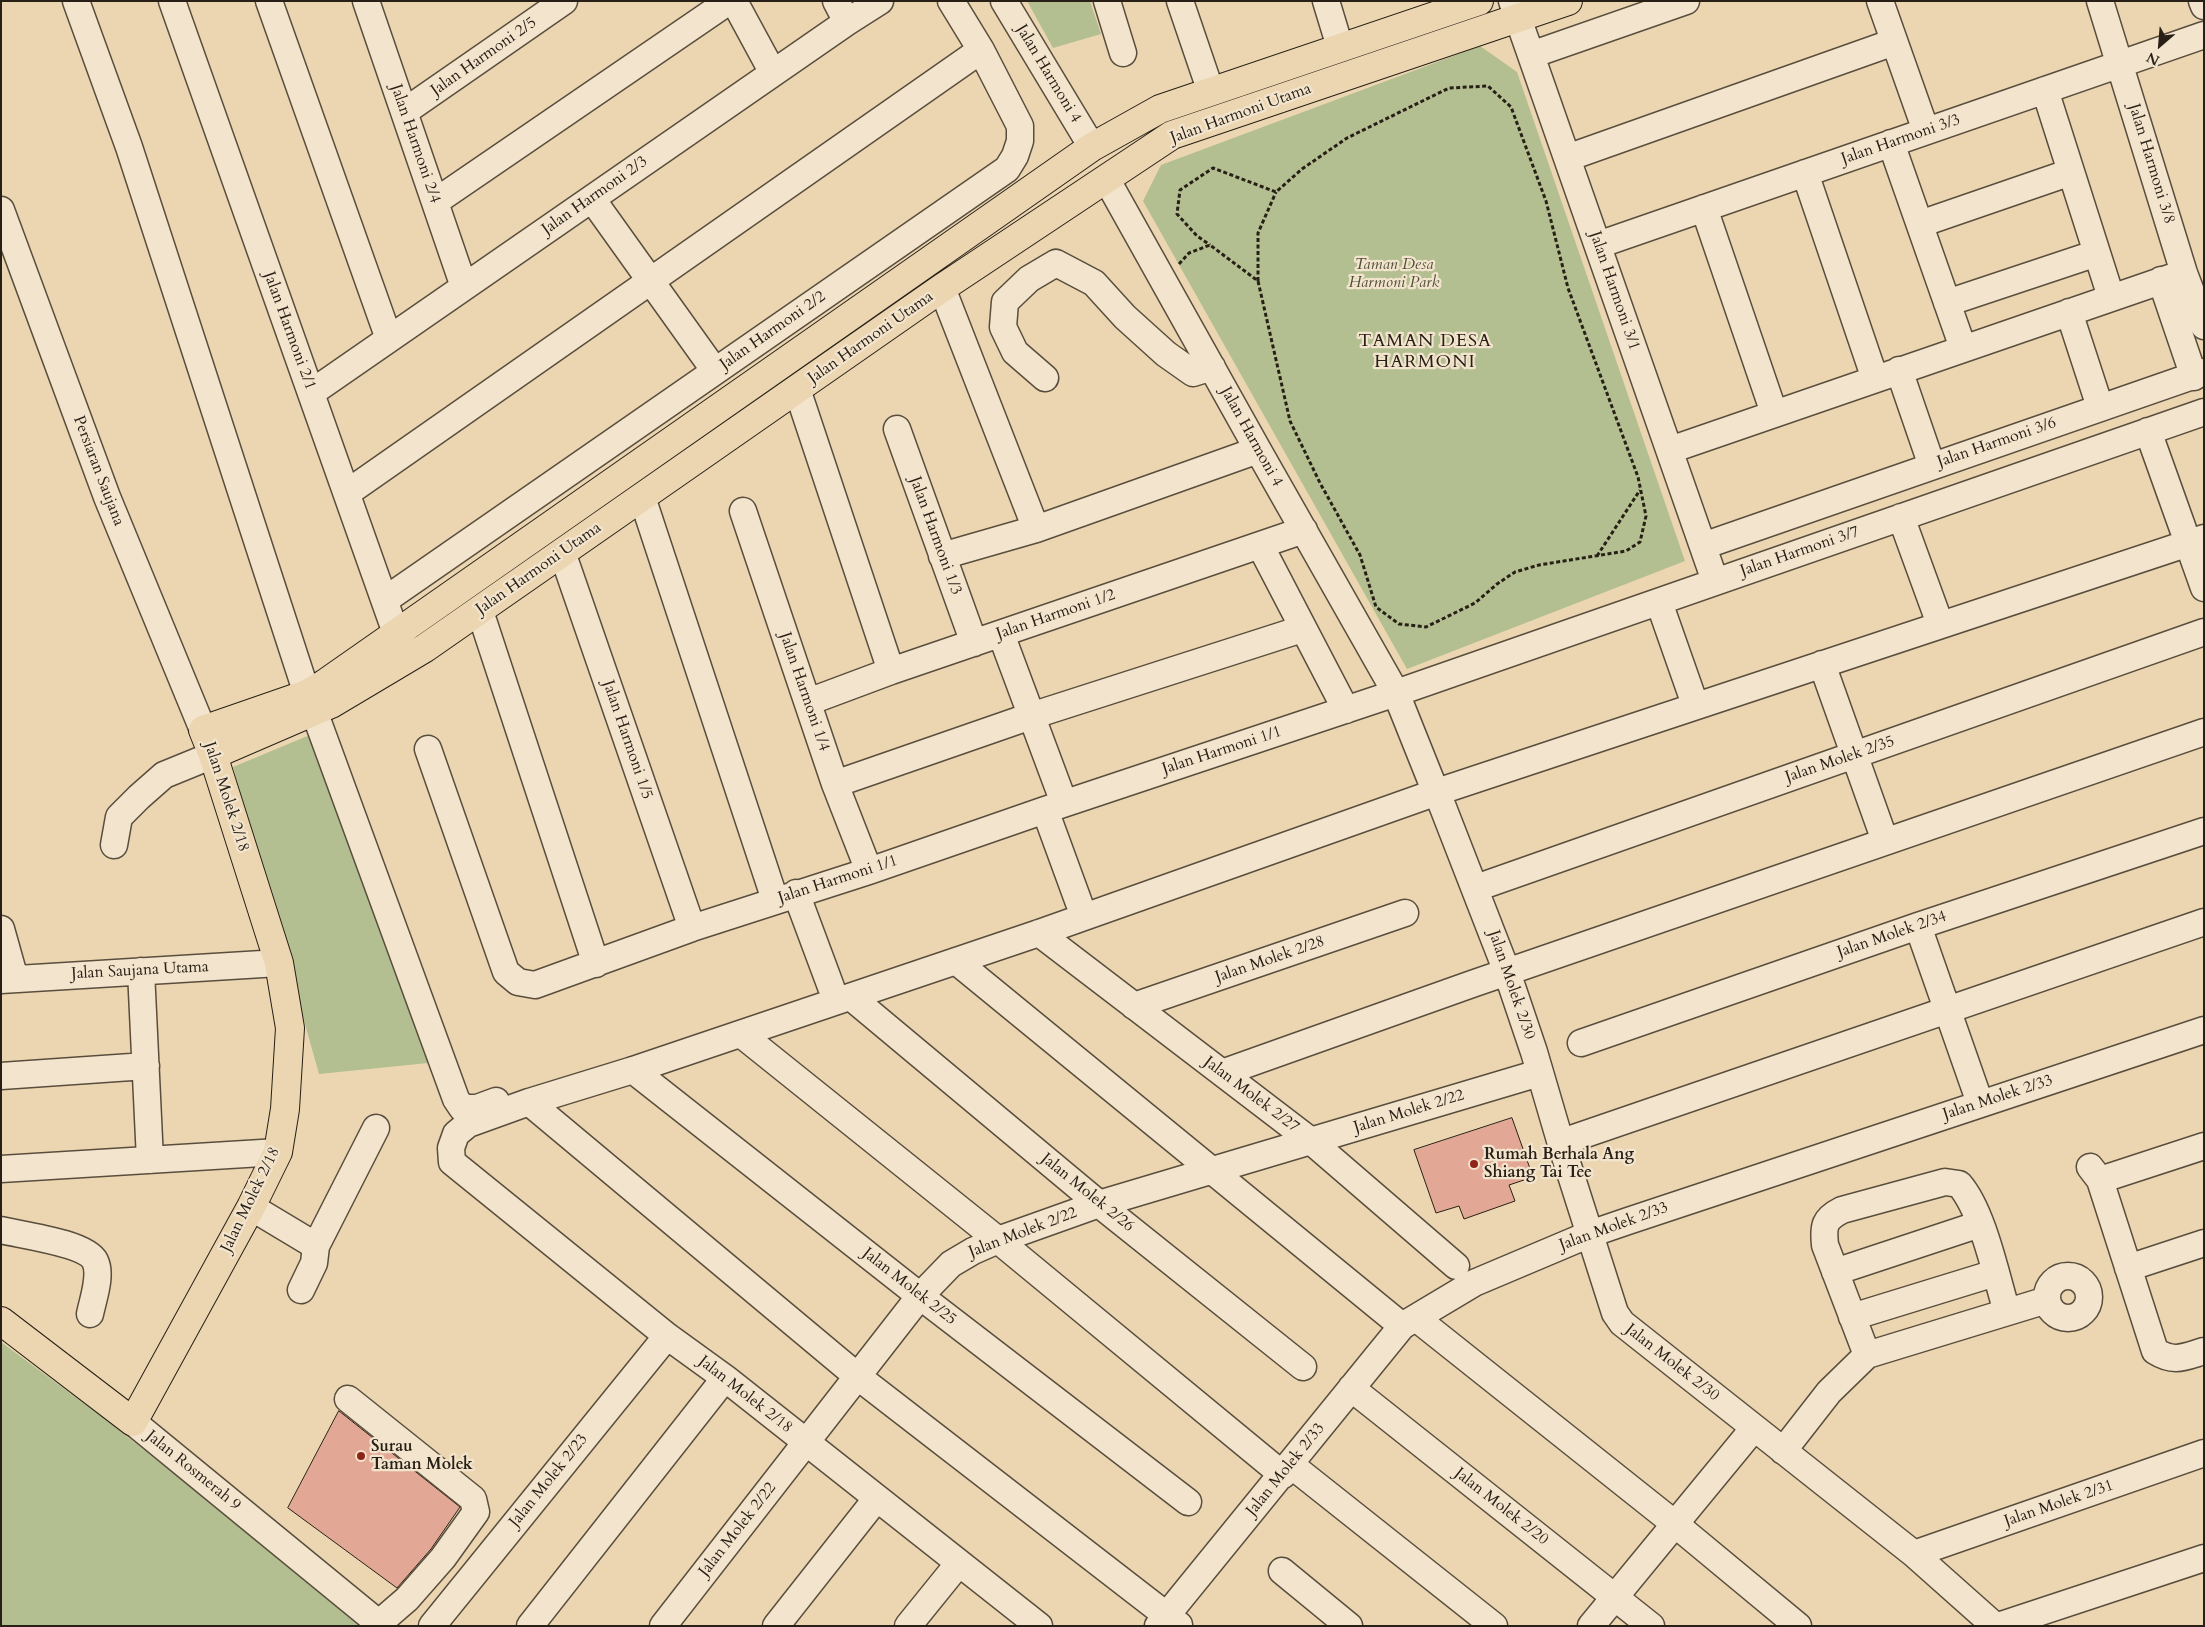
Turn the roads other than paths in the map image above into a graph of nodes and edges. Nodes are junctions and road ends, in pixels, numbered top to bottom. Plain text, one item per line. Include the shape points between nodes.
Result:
1 (76, 1) edge
2 (173, 1) edge
3 (269, 1) edge
4 (564, 1) edge
5 (729, 1) edge
6 (734, 1) edge
7 (880, 1) edge
8 (951, 1) edge
9 (1004, 1) edge
10 (1107, 1) edge
11 (1180, 1) edge
12 (1326, 1) edge
13 (1479, 1) edge
14 (1568, 1) edge
15 (1686, 1) edge
16 (1880, 1) edge
17 (2100, 1) edge
18 (2202, 1) edge
19 (372, 4) edge
20 (2204, 6) edge
21 (1515, 10) edge
22 (841, 11) edge
23 (2204, 35) edge
24 (1894, 42) junction
25 (1340, 47) junction
26 (981, 50) junction
27 (1123, 53) dead end
28 (1531, 55) junction
29 (2120, 64) junction
30 (773, 73) junction
31 (2045, 90) junction
32 (1210, 92) junction
33 (404, 112) junction
34 (1926, 131) junction
35 (1891, 143) junction
36 (1092, 147) junction
37 (1567, 158) junction
38 (2071, 172) junction
39 (1805, 173) junction
40 (1107, 180) junction
41 (592, 198) junction
42 (435, 202) junction
43 (1704, 208) junction
44 (1, 210) edge
45 (1920, 224) junction
46 (1598, 245) junction
47 (2097, 253) junction
48 (2173, 277) junction
49 (650, 281) junction
50 (464, 288) junction
51 (942, 288) junction
52 (2111, 297) junction
53 (1947, 303) junction
54 (2070, 312) junction
55 (2204, 326) edge
56 (389, 339) junction
57 (1963, 348) junction
58 (1212, 367) junction
59 (715, 371) junction
60 (1887, 374) junction
61 (2199, 374) edge
62 (1045, 378) dead end
63 (797, 390) junction
64 (311, 393) junction
65 (2100, 407) junction
66 (2204, 412) edge
67 (1774, 413) junction
68 (896, 430) dead end
69 (2148, 431) junction
70 (1258, 450) junction
71 (1670, 450) junction
72 (1932, 466) junction
73 (347, 493) junction
74 (642, 497) junction
75 (742, 511) dead end
76 (1901, 516) junction
77 (1036, 529) junction
78 (1304, 530) junction
79 (2195, 533) edge
80 (1260, 545) junction
81 (1704, 546) junction
82 (562, 552) junction
83 (942, 556) junction
84 (1715, 581) junction
85 (2204, 588) edge
86 (385, 600) junction
87 (1659, 602) junction
88 (480, 611) junction
89 (1936, 613) junction
90 (1302, 630) junction
91 (2204, 632) edge
92 (1001, 634) junction
93 (974, 643) junction
94 (401, 648) junction
95 (1822, 664) junction
96 (890, 671) junction
97 (1396, 693) junction
98 (1692, 696) junction
99 (310, 702) junction
100 (808, 702) junction
101 (1346, 710) junction
102 (1031, 716) junction
103 (203, 730) junction
104 (2204, 732) edge
105 (428, 750) dead end
106 (213, 755) junction
107 (1854, 755) junction
108 (835, 784) junction
109 (1435, 787) junction
110 (1055, 806) junction
111 (2204, 831) edge
112 (1885, 841) junction
113 (114, 845) dead end
114 (869, 871) junction
115 (1476, 888) junction
116 (785, 897) junction
117 (1079, 903) junction
118 (1405, 913) dead end
119 (2204, 922) edge
120 (1918, 926) junction
121 (692, 928) junction
122 (1, 929) edge
123 (1039, 933) junction
124 (956, 961) junction
125 (279, 963) junction
126 (596, 964) junction
127 (141, 971) junction
128 (1507, 972) junction
129 (8, 979) edge
130 (841, 992) junction
131 (1134, 1006) junction
132 (1947, 1009) junction
133 (2204, 1030) edge
134 (741, 1034) junction
135 (1581, 1043) dead end
136 (146, 1066) junction
137 (633, 1070) junction
138 (1222, 1073) junction
139 (1539, 1073) junction
140 (1, 1076) edge
141 (529, 1102) junction
142 (1980, 1104) junction
143 (376, 1128) dead end
144 (1311, 1141) junction
145 (1561, 1144) junction
146 (2204, 1146) edge
147 (278, 1152) junction
148 (150, 1160) junction
149 (1, 1169) edge
150 (1212, 1171) junction
151 (1099, 1204) junction
152 (251, 1207) junction
153 (1980, 1224) junction
154 (1, 1230) edge
155 (1590, 1234) junction
156 (998, 1240) junction
157 (2204, 1243) edge
158 (316, 1246) junction
159 (1456, 1266) dead end
160 (2128, 1268) junction
161 (1835, 1272) junction
162 (1995, 1273) junction
163 (300, 1290) dead end
164 (920, 1296) junction
165 (2047, 1300) dead end
166 (2007, 1312) junction
167 (90, 1314) dead end
168 (1852, 1317) junction
169 (1, 1321) edge
170 (1409, 1322) junction
171 (667, 1336) junction
172 (2204, 1351) edge
173 (1867, 1355) junction
174 (1302, 1367) dead end
175 (858, 1376) junction
176 (725, 1378) junction
177 (1351, 1388) junction
178 (348, 1399) dead end
179 (133, 1422) junction
180 (1754, 1428) junction
181 (806, 1442) junction
182 (1783, 1451) junction
183 (2204, 1453) edge
184 (1287, 1470) junction
185 (877, 1498) junction
186 (1188, 1502) dead end
187 (1675, 1524) junction
188 (1914, 1554) junction
189 (2204, 1558) edge
190 (959, 1563) junction
191 (1282, 1571) dead end
192 (1614, 1597) junction
193 (1168, 1622) edge
194 (1032, 1624) edge
195 (380, 1625) edge
196 (432, 1626) edge
197 (530, 1626) edge
198 (663, 1626) edge
199 (776, 1626) edge
200 (908, 1626) edge
201 (1349, 1626) edge
202 (1494, 1626) edge
203 (1591, 1626) edge
204 (1651, 1626) edge
205 (1798, 1626) edge
206 (1997, 1626) edge

1 - 99 street via 129,147
2 - 64 street, Jalan Harmoni 2/1
3 - 56 street
4 - 33 street, Jalan Harmoni 2/5
5 - 42 street
6 - 30 street
7 - 22 street, Jalan Harmoni 2/3
8 - 26 street, Jalan Harmoni 2/2
9 - 36 street, Jalan Harmoni 4
10 - 27 street
11 - 32 street
12 - 25 street
13 - 25 main road, Jalan Harmoni Utama
14 - 21 main road, Jalan Harmoni Utama
15 - 28 street
16 - 24 street
17 - 29 street, Jalan Harmoni 3/8
18 - 20 street
19 - 33 street, Jalan Harmoni 2/4
21 - 28 street, Jalan Harmoni 3/1
21 - 40 main road, Jalan Harmoni Utama via 1172,135
22 - 30 street, Jalan Harmoni 2/3
23 - 29 street, Jalan Harmoni 3/3
24 - 34 street
24 - 37 street
25 - 32 main road, Jalan Harmoni Utama
26 - 49 street
26 - 59 street, Jalan Harmoni 2/2 via 1020,126 1020,142 1007,169
28 - 37 street, Jalan Harmoni 3/1
29 - 31 street, Jalan Harmoni 3/3
29 - 48 street, Jalan Harmoni 3/8
30 - 41 street, Jalan Harmoni 2/3
31 - 34 street, Jalan Harmoni 3/3
31 - 38 street
32 - 36 main road, Jalan Harmoni Utama via 1160,109
33 - 42 street, Jalan Harmoni 2/4
34 - 35 street, Jalan Harmoni 3/3
35 - 39 street, Jalan Harmoni 3/3
35 - 45 street
36 - 94 main road, Jalan Harmoni Utama via 553,523
37 - 46 street, Jalan Harmoni 3/1
38 - 45 street
38 - 47 street
39 - 43 street, Jalan Harmoni 3/3
39 - 60 street
40 - 51 main road, Jalan Harmoni Utama
40 - 58 street, Jalan Harmoni 4
41 - 49 street
41 - 50 street, Jalan Harmoni 2/3
42 - 50 street, Jalan Harmoni 2/4
43 - 46 street, Jalan Harmoni 3/3
43 - 67 street
44 - 103 street, Persiaran Saujana via 107,496
45 - 53 street
46 - 71 street, Jalan Harmoni 3/1
47 - 52 street
47 - 53 street
48 - 52 street
48 - 55 street, Jalan Harmoni 3/8
48 - 61 street, Jalan Harmoni 3/6
49 - 59 street
49 - 73 street
50 - 56 street, Jalan Harmoni 2/3
51 - 63 main road, Jalan Harmoni Utama
51 - 77 street
52 - 54 street
53 - 57 street
54 - 57 street
54 - 65 street
56 - 64 street, Jalan Harmoni 2/3
57 - 60 street
58 - 62 street via 1193,373 1166,354 1094,283 1056,263 1029,279 1006,302 1003,327 1015,352
58 - 70 street, Jalan Harmoni 4
59 - 86 street, Jalan Harmoni 2/2
60 - 67 street
60 - 72 street
61 - 65 street, Jalan Harmoni 3/6
63 - 74 main road, Jalan Harmoni Utama
63 - 96 street
64 - 73 street, Jalan Harmoni 2/1
65 - 72 street, Jalan Harmoni 3/6
66 - 69 street, Jalan Harmoni 3/7
67 - 71 street
68 - 83 street, Jalan Harmoni 1/3
69 - 76 street, Jalan Harmoni 3/7
69 - 79 street
70 - 77 street
70 - 78 street, Jalan Harmoni 4
71 - 81 street, Jalan Harmoni 3/1
72 - 81 street, Jalan Harmoni 3/6
73 - 86 street, Jalan Harmoni 2/1
74 - 82 main road, Jalan Harmoni Utama
74 - 116 street
75 - 100 street, Jalan Harmoni 1/4
76 - 84 street, Jalan Harmoni 3/7
76 - 89 street
77 - 83 street
78 - 80 street, Jalan Harmoni 1/2
78 - 97 street, Jalan Harmoni 4
79 - 85 street
79 - 89 street
79 - 95 street
80 - 90 street
80 - 92 street, Jalan Harmoni 1/2
81 - 84 street, Jalan Harmoni 3/1
82 - 88 main road, Jalan Harmoni Utama
82 - 121 street, Jalan Harmoni 1/5
83 - 93 street, Jalan Harmoni 1/3
84 - 87 street, Jalan Harmoni 3/7
86 - 94 street, Jalan Harmoni 2/1
87 - 97 street, Jalan Harmoni 3/7
87 - 98 street
88 - 94 main road, Jalan Harmoni Utama
88 - 126 street
89 - 98 street
90 - 101 street
90 - 102 street
91 - 107 street, Jalan Molek 2/35
92 - 93 street, Jalan Harmoni 1/2
92 - 102 street
93 - 96 street, Jalan Harmoni 1/2
94 - 99 main road, Jalan Harmoni Utama
95 - 107 street
95 - 109 street
96 - 100 street, Jalan Harmoni 1/2
97 - 101 street, Jalan Harmoni 1/1
97 - 109 street, Jalan Harmoni 4
98 - 109 street
99 - 103 main road, Jalan Harmoni Utama
99 - 106 main road, Jalan Harmoni Utama
99 - 130 street via 462,1108 477,1108
100 - 108 street, Jalan Harmoni 1/4
101 - 110 street, Jalan Harmoni 1/1
102 - 108 street
102 - 110 street
103 - 106 main road, Jalan Molek 2/18
104 - 112 street
105 - 126 street, Jalan Harmoni 1/1 via 506,972 518,982 535,985
106 - 113 street via 164,775 145,791 119,817
106 - 125 main road, Jalan Molek 2/18
107 - 112 street
107 - 115 street, Jalan Molek 2/35
108 - 114 street, Jalan Harmoni 1/4
109 - 115 street, Jalan Molek 2/30
109 - 117 street
109 - 123 street
110 - 114 street, Jalan Harmoni 1/1
110 - 117 street
111 - 120 street, Jalan Molek 2/34
112 - 128 street
114 - 116 street, Jalan Harmoni 1/1
115 - 128 street, Jalan Molek 2/30
116 - 121 street, Jalan Harmoni 1/1
116 - 130 street
117 - 130 street
118 - 131 street, Jalan Molek 2/28
119 - 132 street
120 - 132 street
120 - 135 street, Jalan Molek 2/34
121 - 126 street, Jalan Harmoni 1/1
122 - 129 street
123 - 124 street
123 - 131 street, Jalan Molek 2/27
124 - 130 street
124 - 150 street
125 - 127 street, Jalan Saujana Utama
125 - 147 main road, Jalan Molek 2/18 via 290,1028 285,1109
127 - 129 street, Jalan Saujana Utama
127 - 136 street
128 - 138 street
128 - 139 street, Jalan Molek 2/30
130 - 134 street
130 - 151 street, Jalan Molek 2/26
131 - 138 street, Jalan Molek 2/27
132 - 142 street
132 - 145 street
133 - 142 street, Jalan Molek 2/33
134 - 137 street
134 - 156 street
136 - 140 street
136 - 148 street
137 - 141 street
137 - 164 street, Jalan Molek 2/25
138 - 144 street, Jalan Molek 2/27
139 - 144 street, Jalan Molek 2/22
139 - 145 street, Jalan Molek 2/30
141 - 171 street, Jalan Molek 2/18 via 468,1124 456,1134 451,1148 452,1162
141 - 175 street
142 - 155 street, Jalan Molek 2/33
143 - 158 street
144 - 150 street, Jalan Molek 2/22
144 - 159 street, Jalan Molek 2/27
145 - 155 street, Jalan Molek 2/30
146 - 160 street via 2095,1174
147 - 148 street
147 - 152 main road, Jalan Molek 2/18
148 - 149 street
150 - 151 street, Jalan Molek 2/22
150 - 170 street
151 - 156 street, Jalan Molek 2/22
151 - 174 street, Jalan Molek 2/26
152 - 158 street
152 - 179 main road, Jalan Molek 2/18
153 - 161 street
153 - 161 street via 1969,1195 1959,1184 1945,1182 1842,1210 1831,1215 1823,1228
153 - 162 street
154 - 167 street via 71,1246 92,1257 97,1270
155 - 170 street, Jalan Molek 2/33 via 1474,1283
155 - 180 street, Jalan Molek 2/30 via 1615,1313 1622,1323
156 - 164 street, Jalan Molek 2/22 via 951,1264
156 - 184 street
157 - 160 street
158 - 163 street via 314,1263
160 - 172 street via 2155,1351 2165,1358 2180,1359
161 - 168 street
162 - 166 street
162 - 168 street
164 - 175 street, Jalan Molek 2/22
164 - 186 street, Jalan Molek 2/25
165 - 166 street
166 - 173 street
168 - 173 street
169 - 179 main road, Jalan Rosmerah 9
170 - 177 street, Jalan Molek 2/33
170 - 187 street
171 - 176 street, Jalan Molek 2/18
171 - 196 street, Jalan Molek 2/23
173 - 182 street via 1829,1392
175 - 181 street, Jalan Molek 2/22
175 - 193 street
176 - 181 street, Jalan Molek 2/18
176 - 197 street
177 - 184 street, Jalan Molek 2/33
177 - 192 street, Jalan Molek 2/20
178 - 195 street via 473,1499 476,1512 442,1558
179 - 195 street, Jalan Rosmerah 9
180 - 182 street, Jalan Molek 2/30
180 - 187 street
181 - 185 street, Jalan Molek 2/18
181 - 198 street, Jalan Molek 2/22
182 - 188 street, Jalan Molek 2/30
183 - 188 street, Jalan Molek 2/31
184 - 193 street, Jalan Molek 2/33
184 - 202 street
185 - 190 street, Jalan Molek 2/18
185 - 199 street
187 - 192 street
187 - 205 street
188 - 206 street, Jalan Molek 2/30
189 - 206 street
190 - 194 street, Jalan Molek 2/18
190 - 200 street
191 - 201 street
192 - 203 street
192 - 204 street, Jalan Molek 2/20

